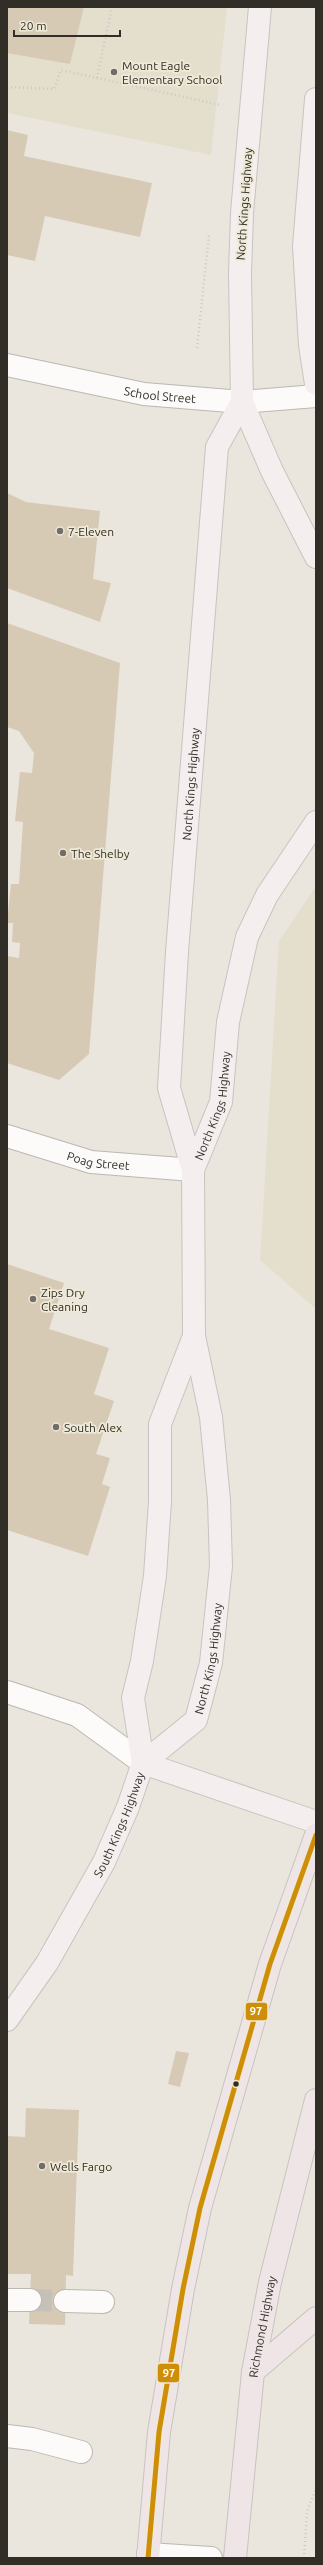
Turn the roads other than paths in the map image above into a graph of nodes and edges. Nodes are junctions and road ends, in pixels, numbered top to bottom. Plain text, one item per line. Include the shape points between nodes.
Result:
1 (260, 7) edge
2 (316, 99) edge
3 (7, 365) edge
4 (316, 384) edge
5 (316, 396) edge
6 (242, 402) junction
7 (316, 557) edge
8 (316, 822) edge
9 (7, 1136) edge
10 (192, 1170) junction
11 (194, 1336) junction
12 (7, 1692) edge
13 (143, 1762) junction
14 (316, 1822) edge
15 (316, 1835) edge
16 (7, 2020) edge
17 (316, 2100) edge
18 (7, 2300) edge
19 (30, 2300) tunnel mouth
20 (65, 2301) tunnel mouth
21 (103, 2302) dead end
22 (316, 2318) edge
23 (253, 2372) junction
24 (7, 2436) edge
25 (81, 2452) dead end
26 (148, 2556) edge
27 (211, 2558) edge
28 (235, 2558) edge

1 - 6 main road, North Kings Highway via 242,213
2 - 4 main road via 304,246 310,345
3 - 6 street, School Street via 144,394
5 - 6 street, School Street
6 - 7 main road, North Kings Highway via 272,471
6 - 10 main road, North Kings Highway via 217,447 177,960 169,1088
8 - 10 main road, North Kings Highway via 267,895 247,937 228,1022 221,1102
9 - 10 street, Poag Street via 91,1162
10 - 11 main road, North Kings Highway
11 - 13 main road, North Kings Highway via 160,1424 160,1501 155,1576 142,1661 133,1698
11 - 13 main road, North Kings Highway via 211,1417 219,1500 220,1566 211,1663 196,1720
12 - 13 street via 77,1715
13 - 14 main road, South Kings Highway
13 - 16 main road, South Kings Highway via 128,1807 104,1862 47,1962
15 - 26 highway via 268,1972 200,2208 183,2289 159,2432
17 - 23 highway, Richmond Highway via 270,2282
18 - 19 street
20 - 21 street
22 - 23 highway
23 - 28 highway, Richmond Highway
24 - 25 street via 32,2439
26 - 27 street

